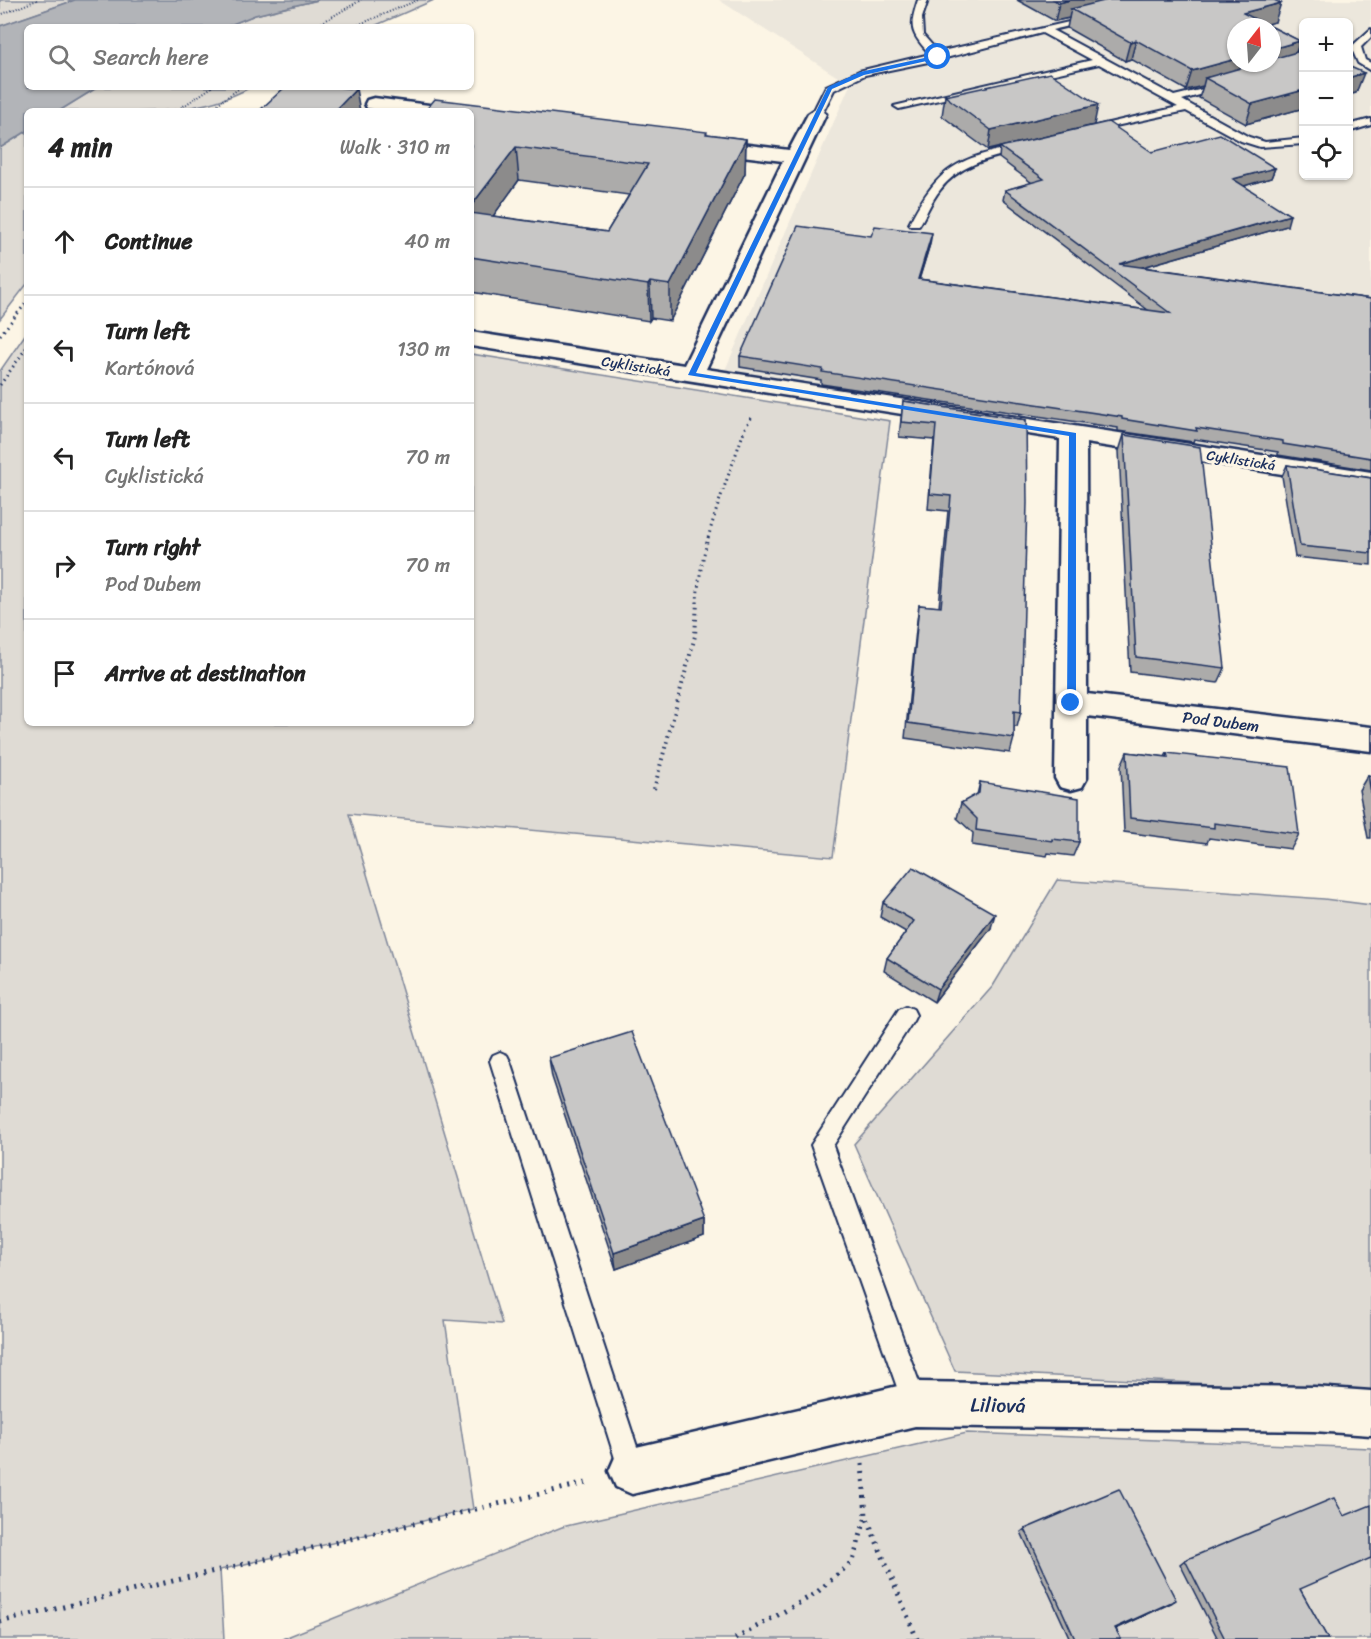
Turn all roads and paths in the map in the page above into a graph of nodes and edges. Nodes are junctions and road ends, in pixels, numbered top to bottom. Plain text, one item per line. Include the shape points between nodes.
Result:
1 (37, 0) edge
2 (361, 0) edge
3 (418, 0) edge
4 (923, 0) edge
5 (0, 15) edge
6 (1098, 16) edge
7 (319, 24) edge
8 (360, 24) edge
9 (1044, 30) junction
10 (1371, 32) edge
11 (1353, 48) edge
12 (1353, 50) edge
13 (938, 57) junction
14 (1099, 61) junction
15 (1371, 68) edge
16 (1238, 81) edge
17 (208, 90) edge
18 (237, 90) edge
19 (1172, 100) junction
20 (374, 104) dead end
21 (899, 106) dead end
22 (180, 108) edge
23 (212, 108) edge
24 (405, 108) edge
25 (1186, 108) junction
26 (817, 114) joint
27 (1371, 122) edge
28 (1353, 127) edge
29 (1083, 132) edge
30 (679, 142) edge
31 (1299, 142) edge
32 (1038, 143) edge
33 (795, 157) junction
34 (915, 224) dead end
35 (24, 306) edge
36 (0, 335) edge
37 (474, 339) edge
38 (24, 351) edge
39 (692, 375) junction
40 (0, 385) edge
41 (795, 392) junction
42 (1073, 434) junction
43 (1371, 480) edge
44 (1071, 703) junction
45 (1371, 739) edge
46 (1071, 778) dead end
47 (654, 789) dead end
48 (906, 1015) dead end
49 (500, 1061) dead end
50 (915, 1404) junction
51 (1371, 1413) edge
52 (858, 1418) junction
53 (632, 1472) junction
54 (866, 1516) junction
55 (0, 1622) edge
56 (735, 1639) edge
57 (916, 1639) edge

1 - 5 path
2 - 7 path
3 - 8 path
4 - 13 lane via 917,18 918,36
6 - 9 lane
9 - 13 lane
9 - 14 lane
10 - 11 lane
12 - 15 lane
13 - 26 lane via 862,74 830,88
14 - 19 lane
14 - 21 lane
16 - 19 lane
17 - 22 path
18 - 23 path
19 - 25 lane
20 - 24 street
25 - 29 lane
25 - 31 lane via 1245,140 1264,145
26 - 33 street
27 - 28 lane
30 - 33 street
32 - 34 lane via 957,166 929,192
33 - 39 street
35 - 36 path
37 - 39 street, Cyklistická
38 - 40 path
39 - 41 street, Cyklistická
41 - 42 street, Cyklistická
41 - 47 path via 767,403 745,428 711,528 698,584 695,636
42 - 43 street, Cyklistická
42 - 44 street
44 - 45 street, Pod Dubem
44 - 46 street
48 - 50 lane via 822,1145
49 - 53 lane
50 - 51 street, Liliová
50 - 52 street, Liliová
52 - 53 street, Liliová
52 - 54 path
53 - 55 path
54 - 56 path via 853,1561 815,1594
54 - 57 path

